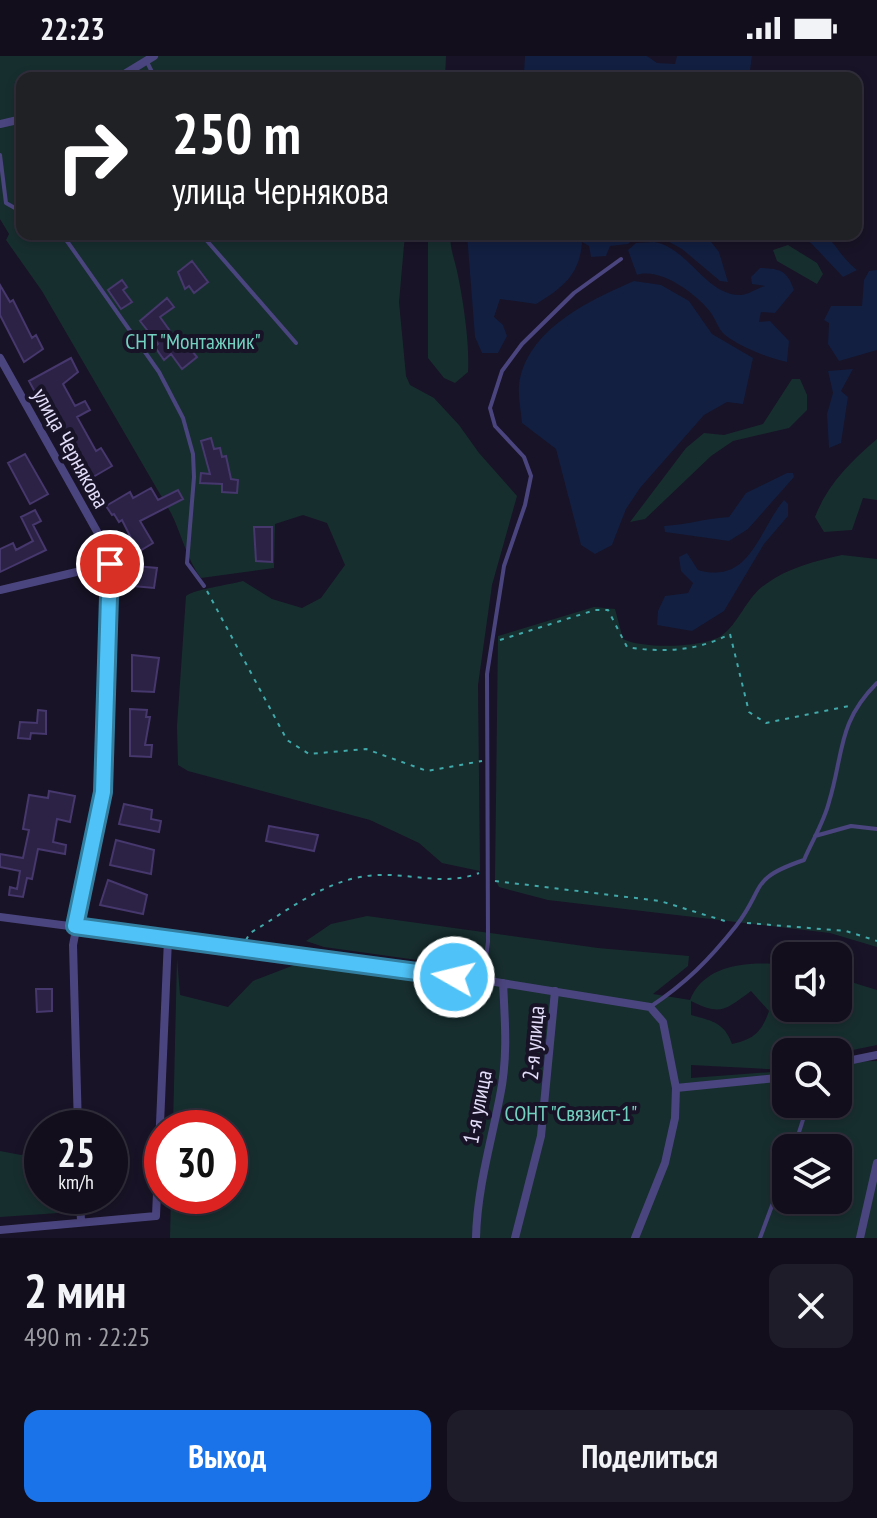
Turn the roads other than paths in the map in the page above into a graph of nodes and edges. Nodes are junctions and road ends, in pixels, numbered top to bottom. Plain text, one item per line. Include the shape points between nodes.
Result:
1 (150, 59) edge
2 (128, 72) edge
3 (0, 155) edge
4 (16, 209) edge
5 (66, 240) edge
6 (206, 240) edge
7 (621, 259) dead end
8 (296, 343) dead end
9 (0, 358) edge
10 (110, 564) junction
11 (204, 586) road end
12 (0, 590) edge
13 (877, 683) edge
14 (877, 829) edge
15 (815, 836) junction
16 (0, 917) edge
17 (75, 926) junction
18 (168, 939) junction
19 (483, 980) junction
20 (503, 983) junction
21 (555, 991) junction
22 (650, 1007) junction
23 (877, 1055) edge
24 (852, 1060) edge
25 (772, 1078) edge
26 (676, 1088) junction
27 (78, 1110) edge
28 (877, 1163) edge
29 (772, 1206) edge
30 (81, 1214) edge
31 (81, 1222) junction
32 (0, 1230) edge
33 (476, 1238) edge
34 (515, 1238) edge
35 (635, 1238) edge
36 (760, 1238) edge
37 (860, 1238) edge

1 - 2 street
3 - 4 lane via 6,203
5 - 11 lane via 159,372 183,418 193,454 187,563
6 - 8 lane
7 - 19 lane via 585,283 529,336 502,371 490,408 495,426 524,457 531,476 504,566 491,639 485,705 488,942
9 - 10 street, улица Чернякова via 104,544
10 - 12 street
10 - 17 street, улица Чернякова via 104,780
13 - 15 lane via 845,725 829,803
14 - 15 lane via 851,826
15 - 22 lane via 804,860 758,883 739,922 690,981
16 - 17 street
17 - 18 street
17 - 27 street, улица Чернякова
18 - 19 street
18 - 31 street via 156,1216
19 - 20 street
20 - 21 street
20 - 33 street, 1-я улица via 503,1078
21 - 22 street
21 - 34 street, 2-я улица via 541,1136
22 - 26 street via 663,1022
23 - 24 street
25 - 26 street
26 - 35 street via 665,1163
28 - 37 street
29 - 36 lane
30 - 31 street
31 - 32 street

